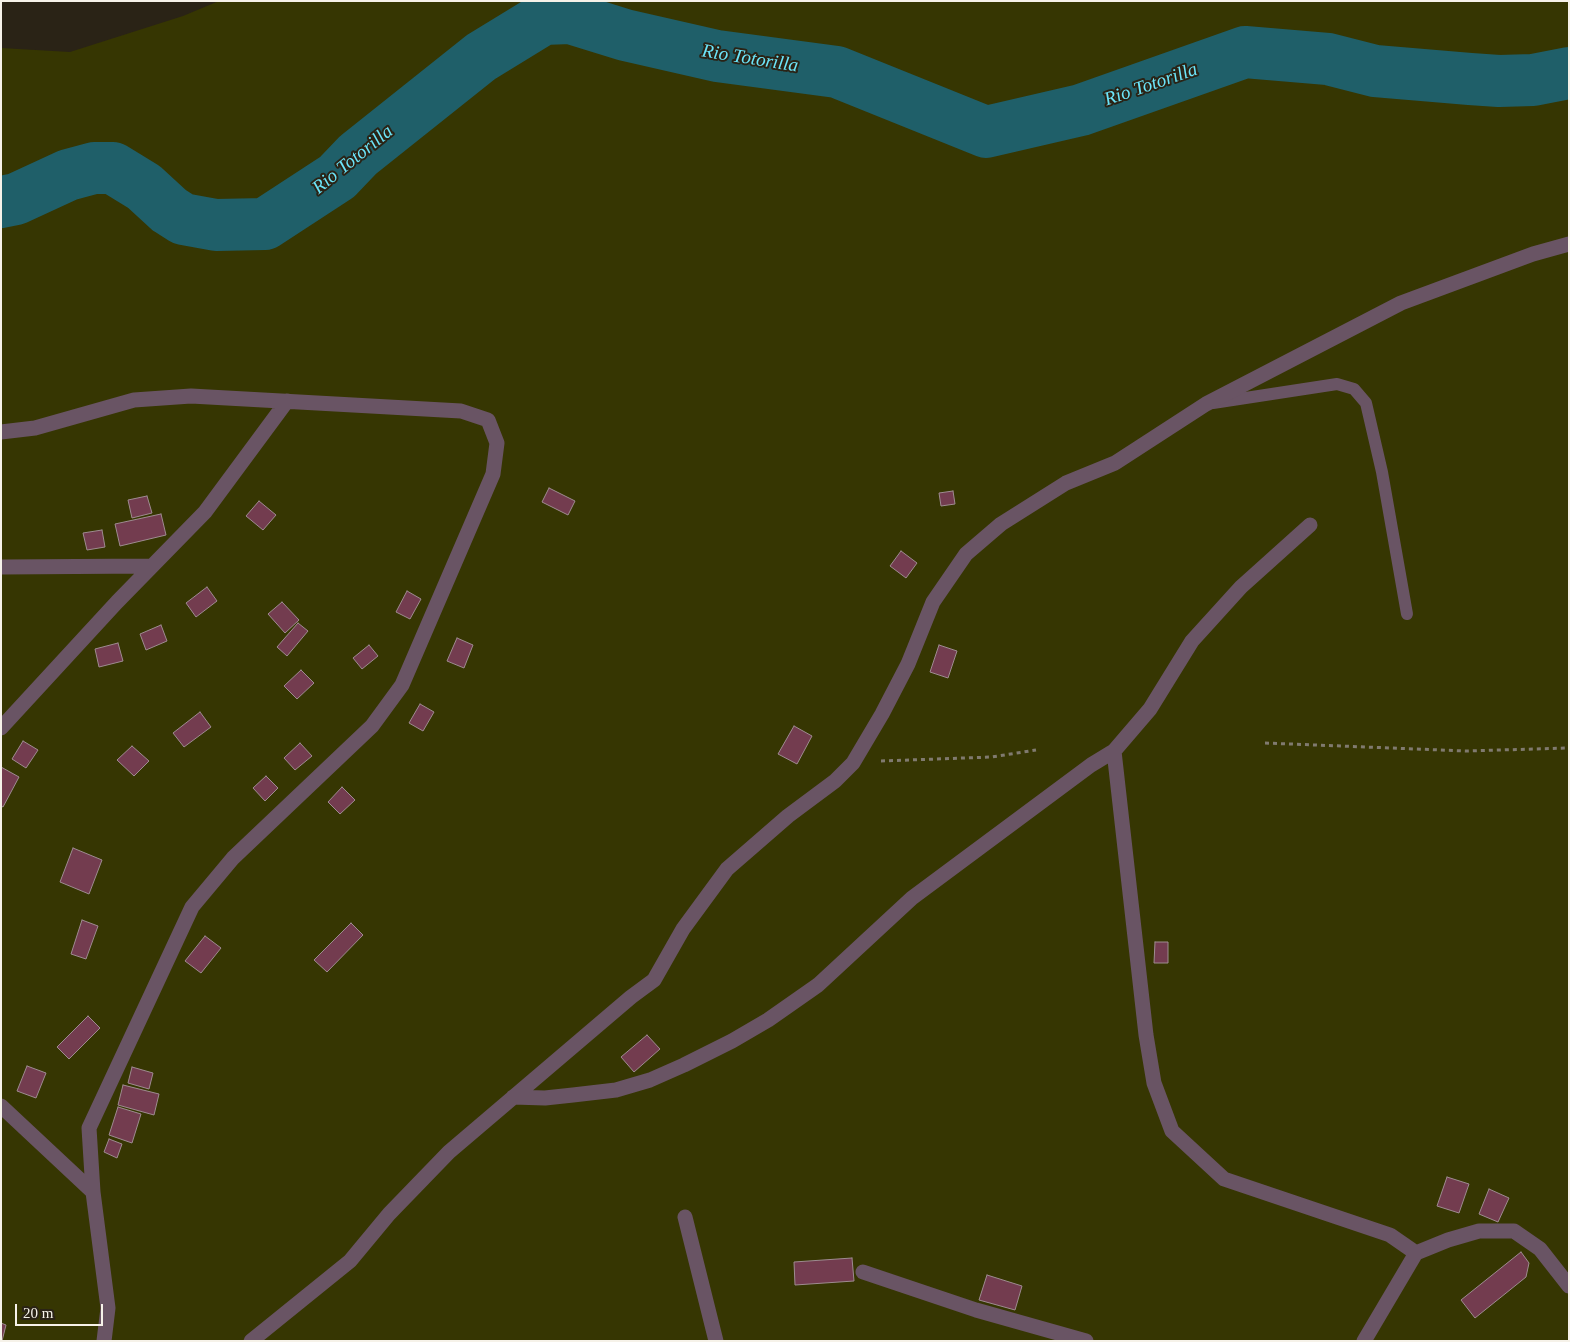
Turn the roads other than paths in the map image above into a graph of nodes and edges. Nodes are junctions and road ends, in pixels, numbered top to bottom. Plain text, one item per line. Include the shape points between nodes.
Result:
1 (1569, 244) edge
2 (287, 401) junction
3 (1206, 404) junction
4 (1, 432) edge
5 (1310, 525) dead end
6 (151, 566) junction
7 (1, 568) edge
8 (1407, 614) dead end
9 (1, 728) edge
10 (1114, 751) junction
11 (513, 1097) junction
12 (1, 1106) edge
13 (93, 1192) junction
14 (685, 1217) dead end
15 (1416, 1254) junction
16 (863, 1272) dead end
17 (1569, 1286) edge
18 (104, 1341) edge
19 (251, 1341) edge
20 (716, 1341) edge
21 (1086, 1341) edge
22 (1364, 1341) edge

1 - 3 street via 1401,303
2 - 4 street via 191,396 134,400 35,428
2 - 6 street via 205,512
2 - 13 street via 461,410 488,420 497,443 493,474 402,685 372,726 233,858 192,907 89,1128
3 - 8 lane via 1337,384 1354,390 1366,403
3 - 11 street via 1115,462 1066,483 1030,505 1001,524 966,554 933,602 908,664 853,763 727,869 683,929 654,980
5 - 10 street via 1241,587 1192,640 1150,709
6 - 7 street
6 - 9 street
10 - 11 street via 912,898 818,985 732,1041 650,1080 616,1090 545,1098
10 - 15 street via 1146,1035 1154,1084 1172,1130 1224,1178 1390,1235
11 - 19 street via 449,1152 350,1261
12 - 13 street
13 - 18 street via 108,1308
14 - 20 street
15 - 17 street via 1479,1230 1514,1231 1540,1249
15 - 22 street
16 - 21 street via 976,1310

